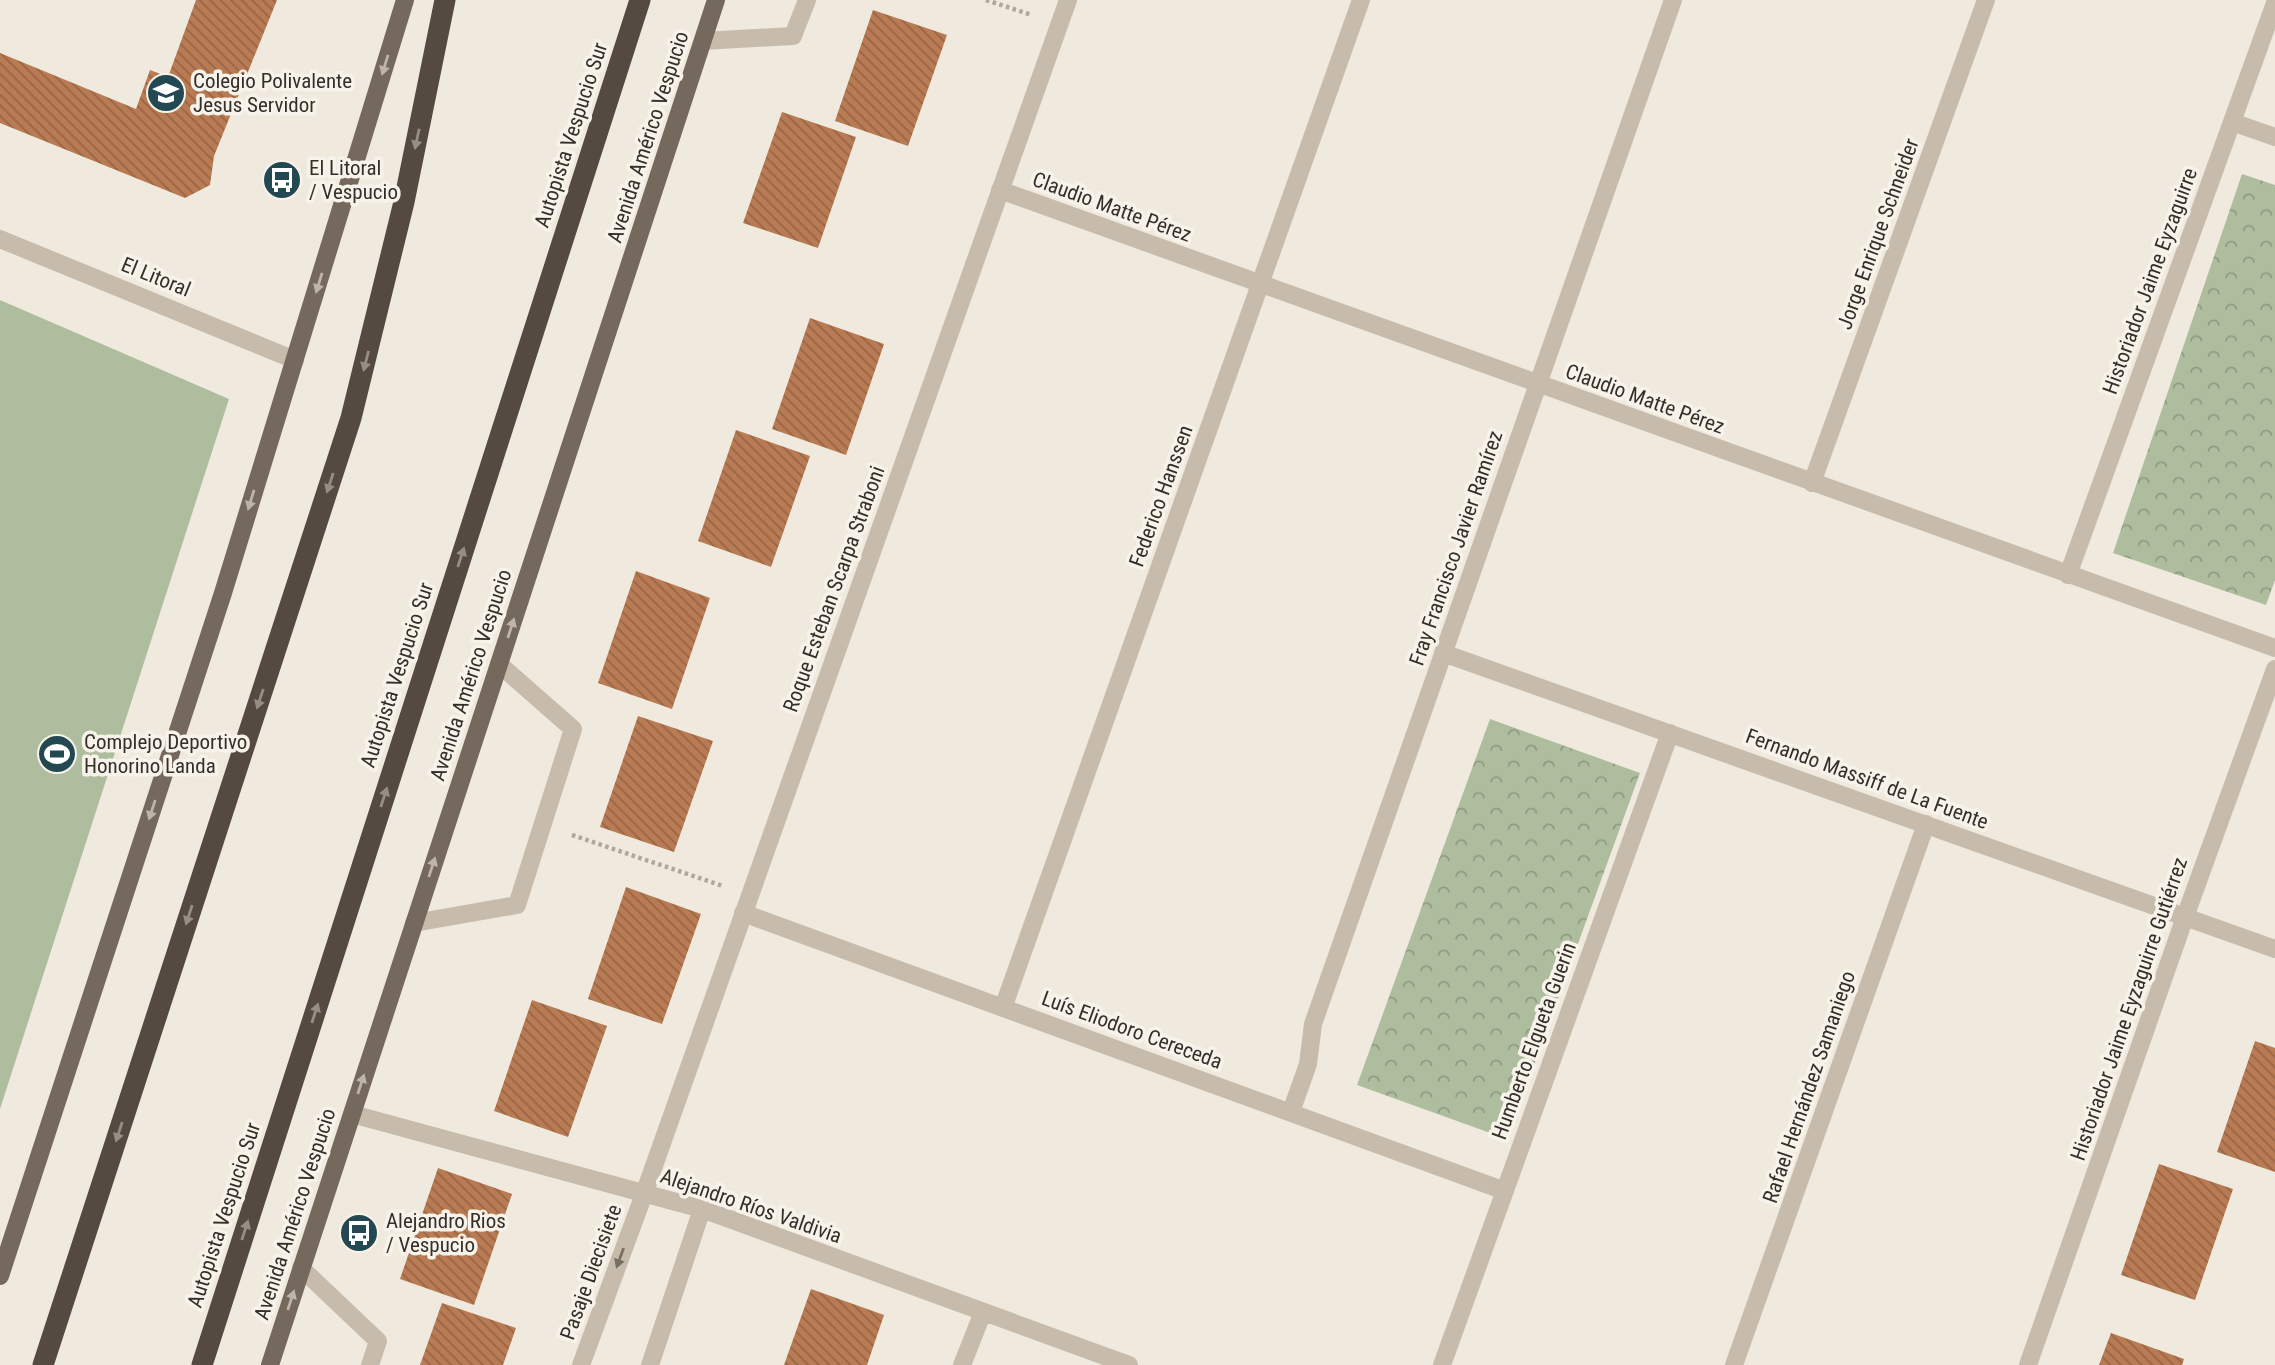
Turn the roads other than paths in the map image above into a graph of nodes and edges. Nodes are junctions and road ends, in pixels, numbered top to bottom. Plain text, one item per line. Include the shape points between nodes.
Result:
1 (405, 0) edge
2 (444, 0) edge
3 (640, 0) edge
4 (716, 0) edge
5 (807, 0) edge
6 (1068, 0) edge
7 (1361, 0) edge
8 (1673, 0) edge
9 (1986, 0) edge
10 (2275, 3) edge
11 (703, 41) junction
12 (2232, 122) junction
13 (2275, 137) edge
14 (1000, 190) junction
15 (0, 239) edge
16 (1260, 285) junction
17 (295, 360) junction
18 (1538, 384) junction
19 (1812, 483) junction
20 (2068, 575) junction
21 (2275, 649) edge
22 (1443, 653) junction
23 (499, 664) junction
24 (2275, 669) edge
25 (1670, 733) junction
26 (1926, 824) junction
27 (743, 913) junction
28 (2185, 917) junction
29 (414, 923) junction
30 (2275, 949) edge
31 (1003, 1008) junction
32 (1291, 1112) junction
33 (352, 1114) junction
34 (1505, 1191) junction
35 (644, 1194) junction
36 (702, 1209) junction
37 (302, 1268) junction
38 (0, 1276) edge
39 (983, 1312) junction
40 (43, 1365) edge
41 (202, 1365) edge
42 (270, 1365) edge
43 (370, 1365) edge
44 (581, 1365) edge
45 (650, 1365) edge
46 (962, 1365) edge
47 (1129, 1365) edge
48 (1442, 1365) edge
49 (1734, 1365) edge
50 (2028, 1365) edge

1 -> 17 main road
2 -> 40 highway via 404,202 351,418
41 -> 3 highway, Autopista Vespucio Sur
4 - 11 main road, Avenida Américo Vespucio
5 - 11 street via 793,36
6 - 14 street, Roque Esteban Scarpa Straboni
7 - 16 street, Federico Hanssen
8 - 18 street, Fray Francisco Javier Ramírez
9 - 19 street, Jorge Enrique Schneider
10 - 12 street, Historiador Jaime Eyzaguirre
23 -> 11 main road, Avenida Américo Vespucio
12 - 13 street
12 - 20 street, Historiador Jaime Eyzaguirre
14 - 16 street, Claudio Matte Pérez
14 - 27 street, Roque Esteban Scarpa Straboni
15 - 17 street, El Litoral
16 - 18 street, Claudio Matte Pérez
16 - 31 street, Federico Hanssen
17 -> 38 main road
18 - 19 street, Claudio Matte Pérez
18 - 22 street, Fray Francisco Javier Ramírez
19 - 20 street, Claudio Matte Pérez
20 - 21 street, Claudio Matte Pérez
22 - 25 street, Fernando Massiff de La Fuente
22 - 32 street, Fray Francisco Javier Ramírez via 1313,1024 1308,1064
29 -> 23 main road, Avenida Américo Vespucio
23 - 29 street via 573,729 517,905
24 - 28 street, Historiador Jaime Eyzaguirre Gutiérrez
25 - 26 street, Fernando Massiff de La Fuente
25 - 34 street, Humberto Elgueta Guerin
26 - 28 street, Fernando Massiff de La Fuente
26 - 49 street, Rafael Hernández Samaniego
27 - 31 street, Luís Eliodoro Cereceda
27 - 35 street, Roque Esteban Scarpa Straboni
28 - 30 street, Fernando Massiff de La Fuente
28 - 50 street, Historiador Jaime Eyzaguirre Gutiérrez
33 -> 29 main road, Avenida Américo Vespucio
31 - 32 street, Luís Eliodoro Cereceda
32 - 34 street, Luís Eliodoro Cereceda
33 - 35 street, Alejandro Ríos Valdivia
33 - 37 main road, Avenida Américo Vespucio
34 - 48 street, Humberto Elgueta Guerin
35 - 36 street, Alejandro Ríos Valdivia
35 -> 44 street, Pasaje Diecisiete
36 - 39 street, Alejandro Ríos Valdivia
36 - 45 street
42 -> 37 main road, Avenida Américo Vespucio
37 - 43 street via 378,1341
39 - 46 street
39 - 47 street, Alejandro Ríos Valdivia

